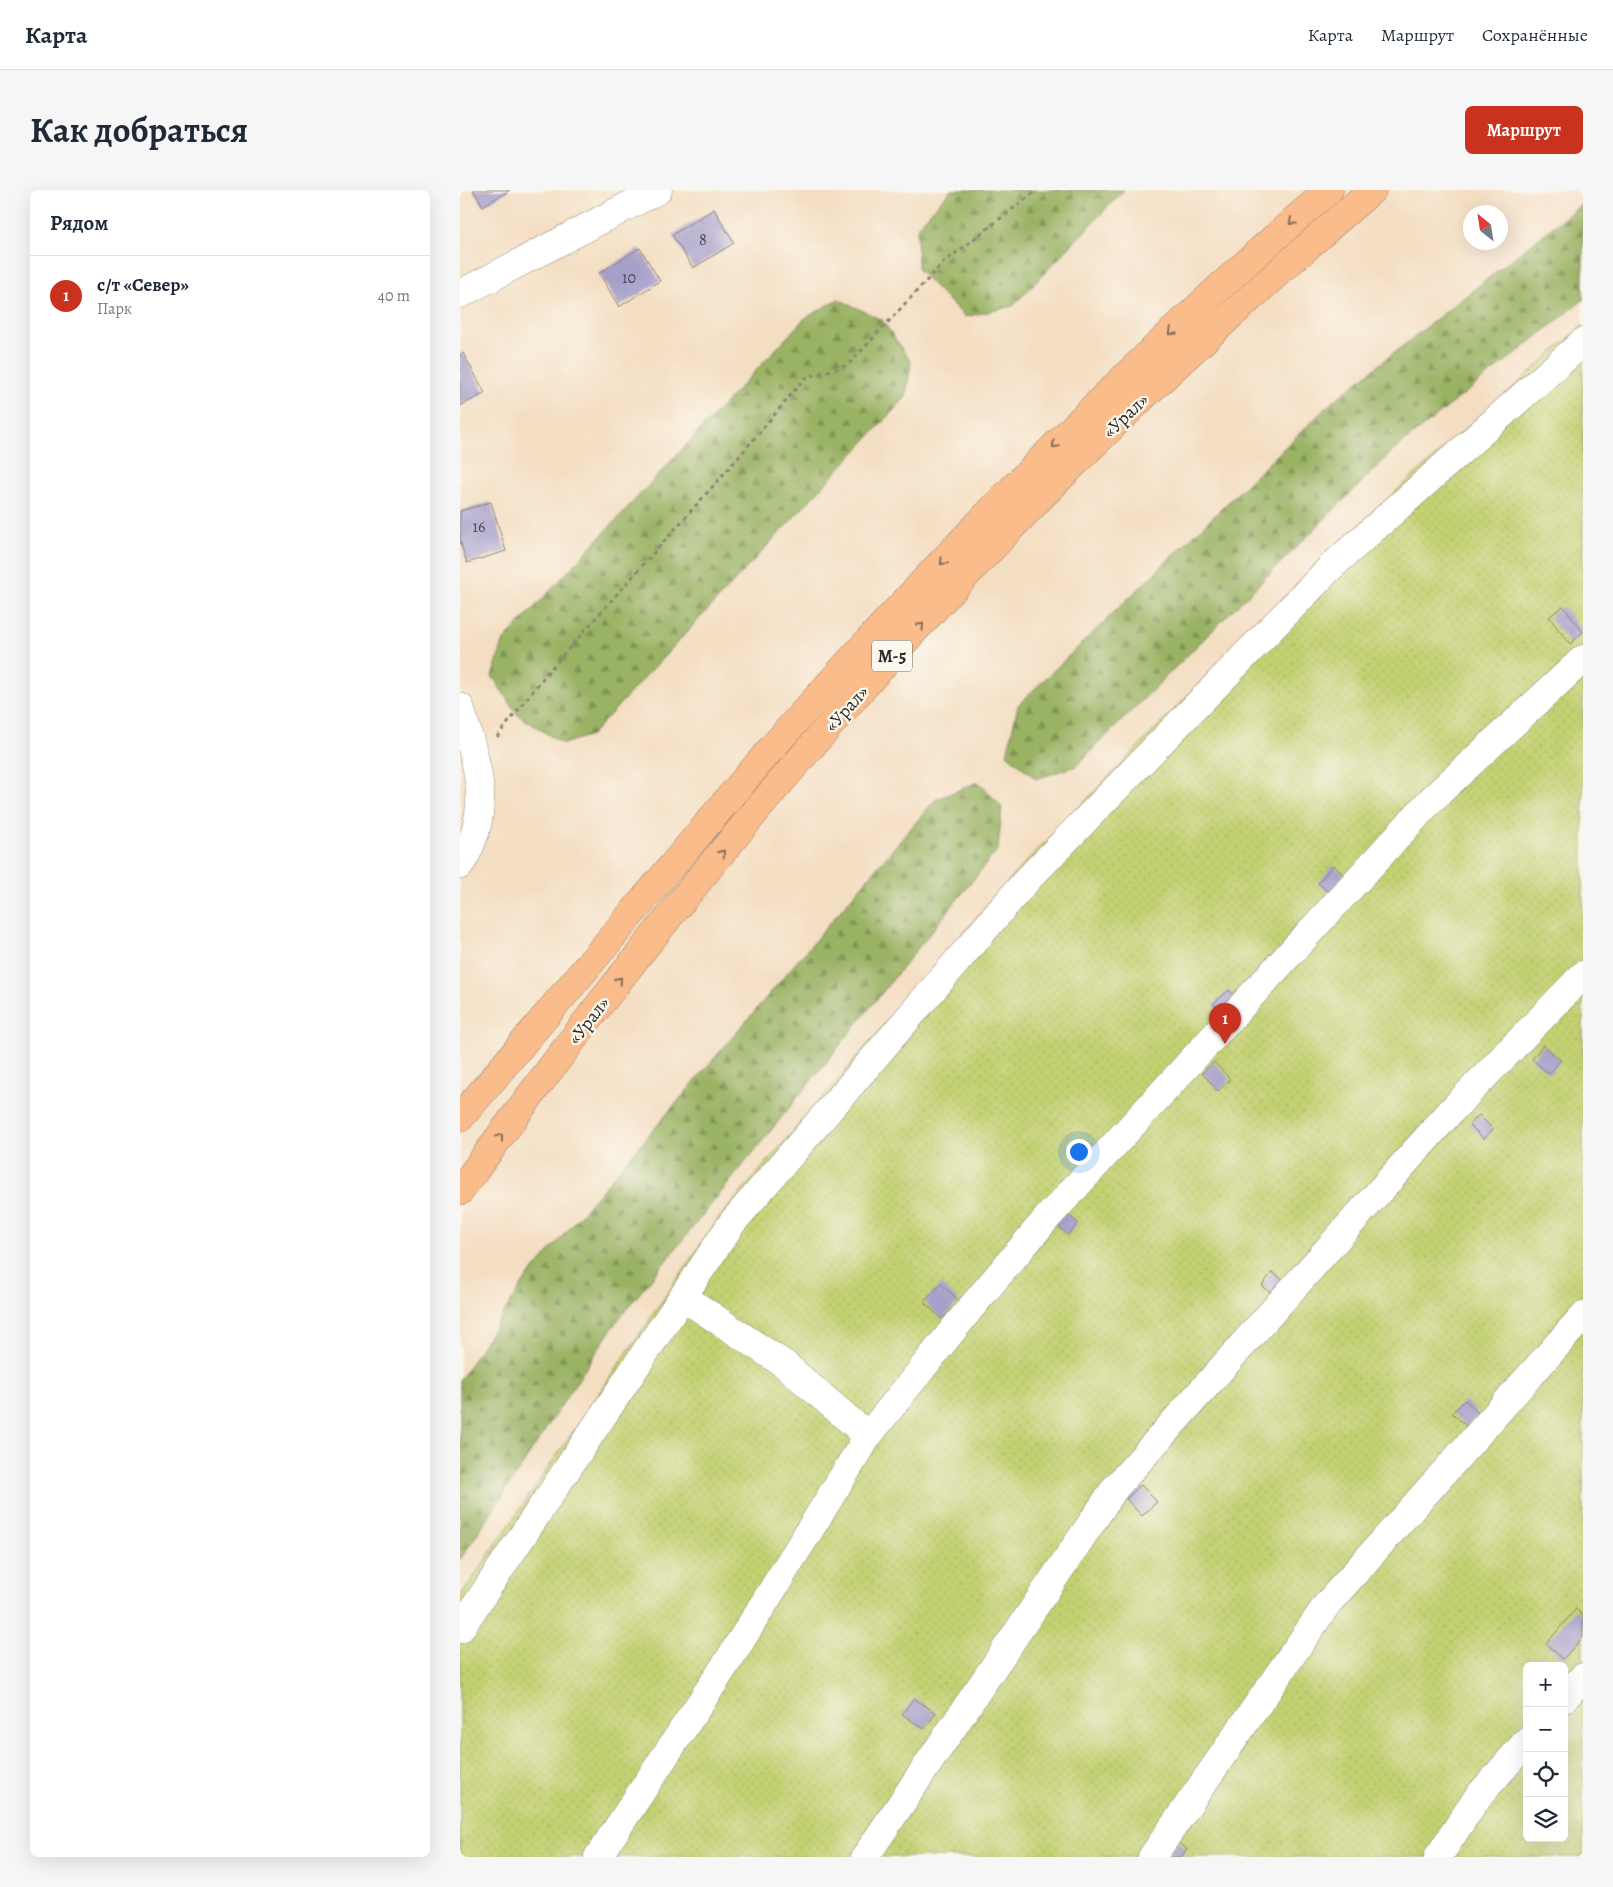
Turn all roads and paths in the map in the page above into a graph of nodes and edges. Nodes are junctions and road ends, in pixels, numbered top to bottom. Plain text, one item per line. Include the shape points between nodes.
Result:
1 (658, 190) edge
2 (1037, 190) edge
3 (1329, 190) edge
4 (1372, 190) edge
5 (460, 294) edge
6 (1583, 342) edge
7 (1583, 659) edge
8 (460, 707) edge
9 (476, 763) junction
10 (460, 865) edge
11 (1583, 975) edge
12 (501, 1069) junction
13 (460, 1095) edge
14 (460, 1118) edge
15 (464, 1178) edge
16 (684, 1297) junction
17 (1583, 1316) edge
18 (868, 1436) junction
19 (460, 1629) edge
20 (1583, 1678) edge
21 (1568, 1695) edge
22 (1523, 1745) edge
23 (598, 1857) edge
24 (865, 1857) edge
25 (1152, 1857) edge
26 (1438, 1857) edge

1 - 5 street
2 - 9 path via 943,263 848,364 805,378 547,673
3 -> 12 highway, «Урал» / М-5 via 1092,408 871,638 708,823
15 -> 4 highway, «Урал» / М-5 via 728,845 892,656 1042,496 1246,302
6 - 16 street via 1332,566 1027,880 732,1223
7 - 18 street via 1431,800 1047,1218
8 - 9 street
9 - 10 street via 482,797 478,827
11 - 24 street via 1451,1111 1115,1488
12 - 13 street
12 - 14 highway, «Урал» / М-5
16 - 18 street via 784,1364
16 - 19 street
17 - 25 street via 1328,1603
18 - 23 street via 730,1658
20 - 21 street
22 - 26 street via 1476,1798

